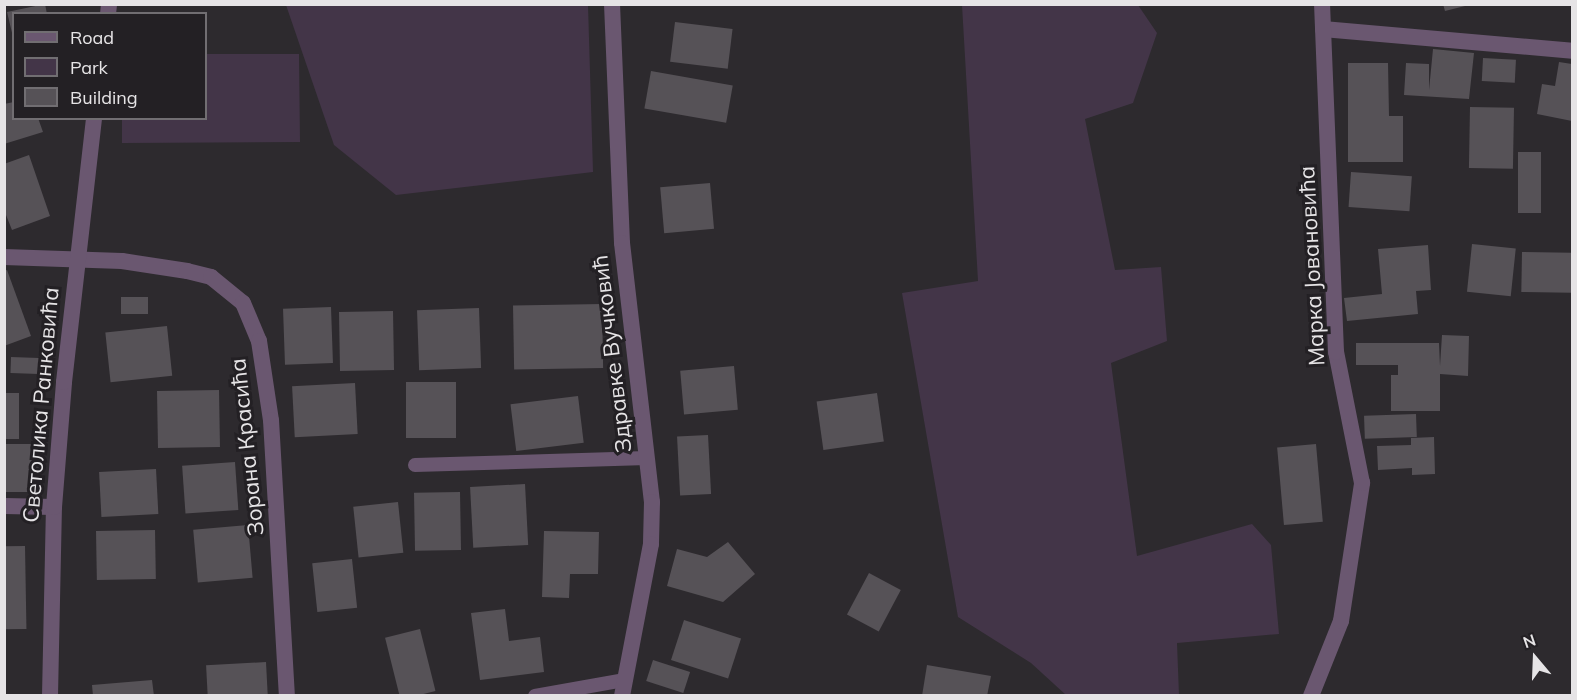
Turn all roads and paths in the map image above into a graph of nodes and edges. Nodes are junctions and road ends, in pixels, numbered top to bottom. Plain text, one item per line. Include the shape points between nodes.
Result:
1 (612, 4) edge
2 (1322, 4) edge
3 (1323, 29) junction
4 (1572, 51) edge
5 (94, 120) edge
6 (4, 257) edge
7 (76, 258) junction
8 (647, 458) junction
9 (415, 465) dead end
10 (4, 506) edge
11 (54, 507) junction
12 (623, 688) edge
13 (50, 696) edge
14 (287, 696) edge
15 (536, 696) edge
16 (1311, 696) edge

1 - 8 street, Здравке Вучковић via 621,232
2 - 3 street, Марка Јовановића
3 - 4 street
3 - 16 street, Марка Јовановића via 1336,352 1362,483 1341,621
5 - 7 street, Светолика Ранковића
6 - 7 street, Зорана Красића
7 - 11 street, Светолика Ранковића
7 - 14 street, Зорана Красића via 157,266 211,277 243,303 259,341 271,420
8 - 9 lane
8 - 12 street, Здравке Вучковић via 651,544
10 - 11 street
11 - 13 street, Светолика Ранковића
12 - 15 lane

